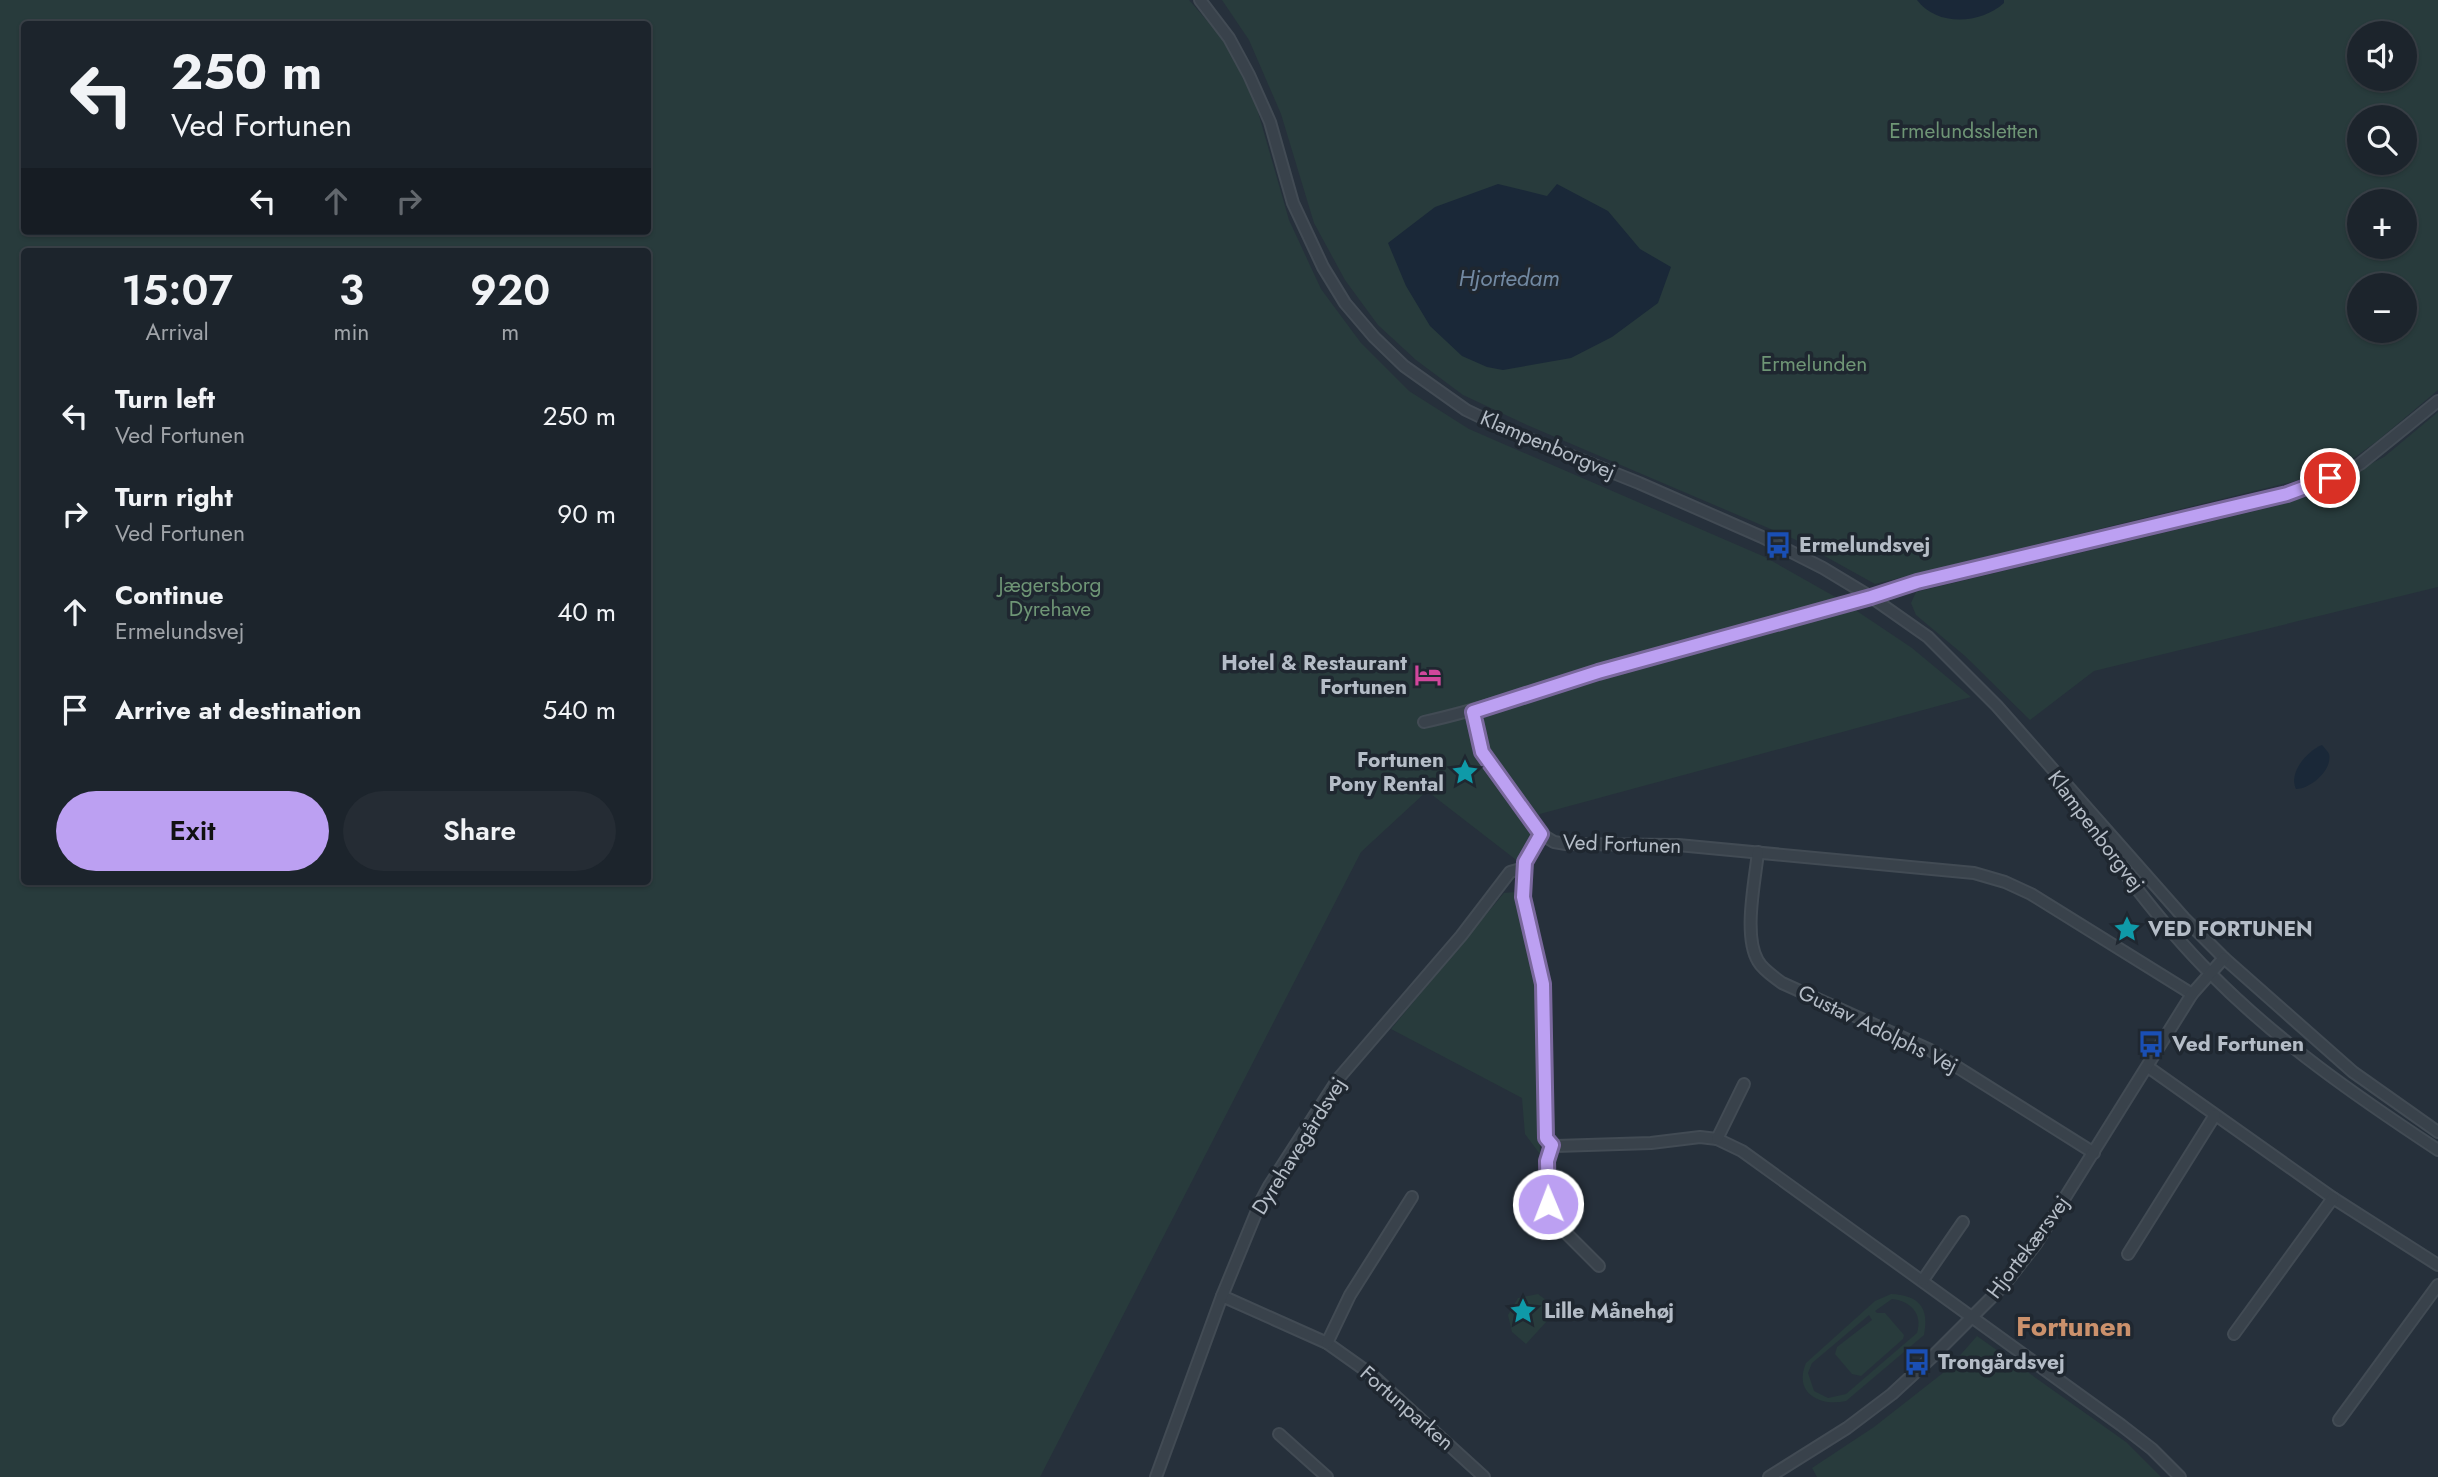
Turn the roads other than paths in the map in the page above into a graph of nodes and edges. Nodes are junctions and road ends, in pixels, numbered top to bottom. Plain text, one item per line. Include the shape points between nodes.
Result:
1 (1200, 0) edge
2 (2438, 401) edge
3 (1871, 597) junction
4 (1473, 712) junction
5 (1424, 722) dead end
6 (2040, 756) junction
7 (1541, 834) junction
8 (1758, 852) junction
9 (1524, 868) junction
10 (2224, 958) junction
11 (2210, 973) junction
12 (2192, 994) junction
13 (2148, 1067) junction
14 (1744, 1084) dead end
15 (2215, 1115) junction
16 (2438, 1132) edge
17 (1717, 1139) junction
18 (1552, 1145) junction
19 (2438, 1150) edge
20 (2094, 1153) junction
21 (1412, 1197) dead end
22 (2333, 1198) junction
23 (1963, 1222) dead end
24 (2128, 1254) dead end
25 (2438, 1265) edge
26 (1599, 1266) dead end
27 (1923, 1280) junction
28 (2438, 1285) edge
29 (1222, 1296) junction
30 (1972, 1319) junction
31 (2234, 1334) dead end
32 (1327, 1343) junction
33 (2339, 1420) dead end
34 (1279, 1434) dead end
35 (1156, 1477) edge
36 (1327, 1477) edge
37 (1485, 1477) edge
38 (1769, 1477) edge
39 (2180, 1477) edge

1 - 3 street, Klampenborgvej via 1250,75 1270,122 1293,203 1323,267 1345,303 1404,366 1466,410 1762,537
2 - 3 street via 2360,464 2287,494 1917,582
3 - 4 street via 1598,672
3 - 6 street, Klampenborgvej via 1928,637
4 - 5 street
4 - 7 street, Ved Fortunen via 1482,752
6 - 10 street, Klampenborgvej
6 - 11 street, Klampenborgvej via 2139,890
7 - 8 street, Ved Fortunen via 1566,844 1678,845
7 - 9 street
8 - 12 street, Ved Fortunen via 1973,873 2006,882
8 - 20 street, Gustav Adolphs Vej via 1751,932 1753,952 1767,972 1930,1051
9 - 18 street via 1523,897 1543,984 1546,1138
9 - 29 street, Dyrehavegårdsvej via 1510,872 1338,1079 1261,1201
10 - 11 street, Hjortekærsvej
10 - 16 street, Klampenborgvej via 2346,1066
11 - 12 street, Hjortekærsvej
11 - 19 street, Klampenborgvej via 2334,1078
12 - 13 street, Hjortekærsvej
13 - 15 street
13 - 20 street, Hjortekærsvej
14 - 17 street
15 - 22 street
15 - 24 street
17 - 18 street
17 - 27 street via 1742,1150
18 - 26 street via 1547,1161 1548,1204 1558,1225
20 - 30 street, Hjortekærsvej via 2036,1244
21 - 32 street via 1360,1276
22 - 25 street
22 - 31 street
23 - 27 street
27 - 30 street
28 - 33 street
29 - 32 street, Fortunparken
29 - 35 street, Dyrehavegårdsvej
30 - 38 street, Hjortekærsvej via 1892,1394
30 - 39 street via 2121,1425
32 - 37 street, Fortunparken via 1372,1375
34 - 36 street

